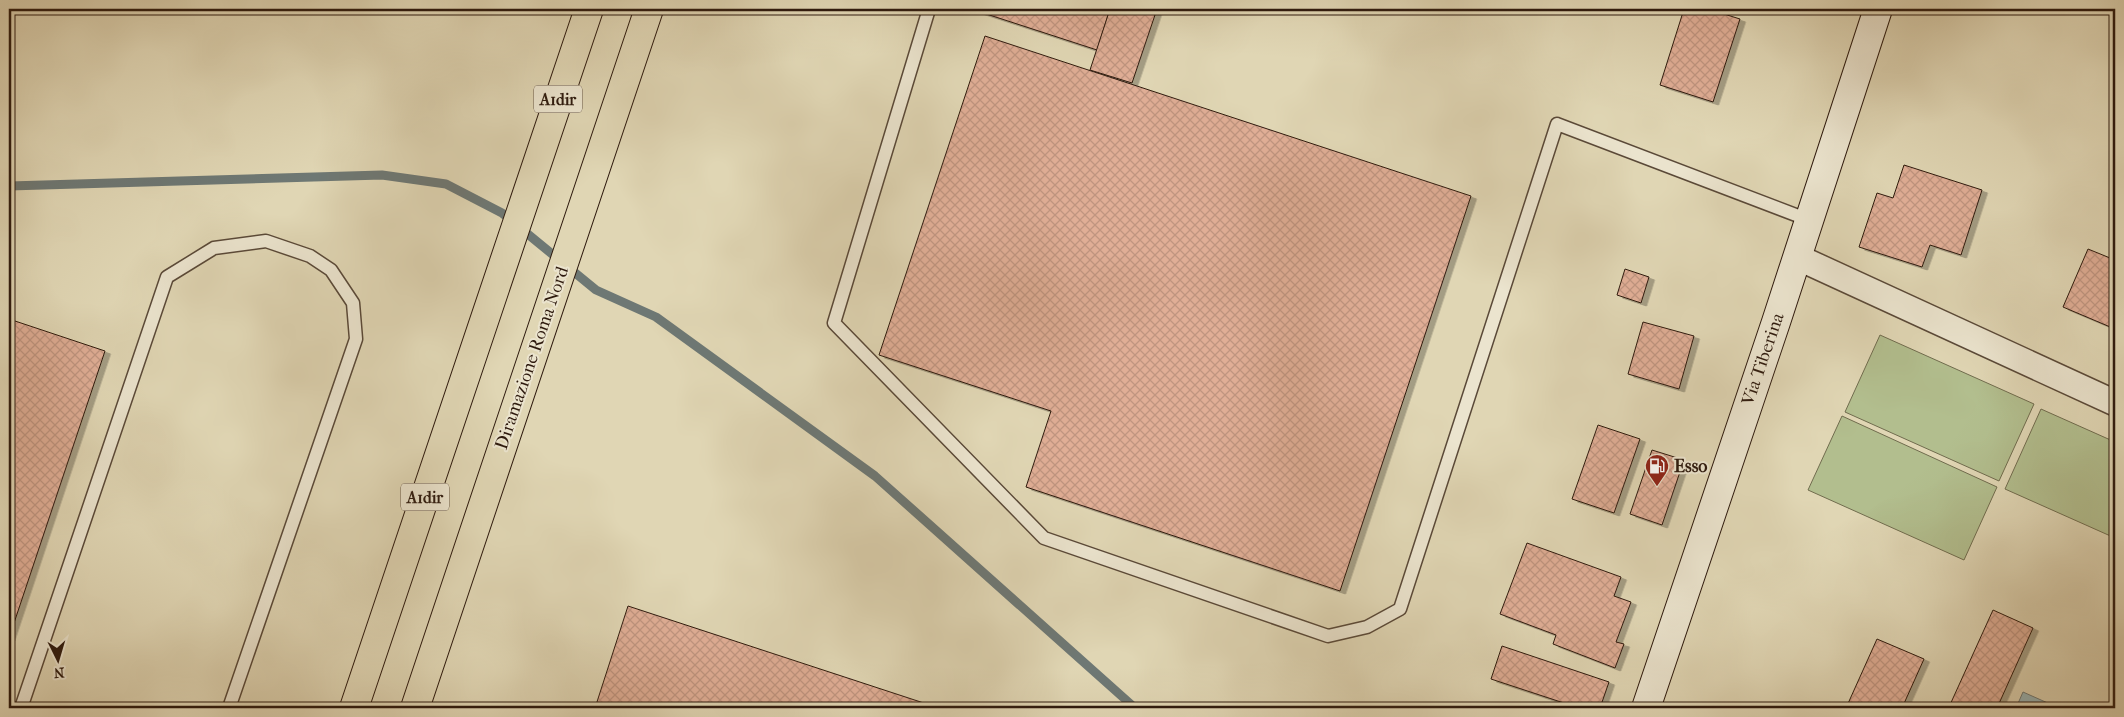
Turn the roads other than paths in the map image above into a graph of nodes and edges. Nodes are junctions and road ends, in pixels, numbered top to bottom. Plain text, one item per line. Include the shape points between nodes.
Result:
1 (589, 9) edge
2 (650, 9) edge
3 (929, 9) edge
4 (1878, 9) edge
5 (1809, 220) junction
6 (1797, 257) junction
7 (2115, 403) edge
8 (21, 708) edge
9 (229, 708) edge
10 (354, 708) edge
11 (414, 708) edge
12 (1646, 708) edge

1 - 10 highway, A1dir
2 - 11 highway, Diramazione Roma Nord
3 - 5 lane via 834,323 1044,538 1328,636 1367,627 1400,609 1557,124
4 - 5 main road, Via Tiberina
5 - 6 main road, Via Tiberina
6 - 7 street
6 - 12 main road, Via Tiberina
8 - 9 lane via 167,276 214,248 266,241 310,256 331,270 353,303 356,339

